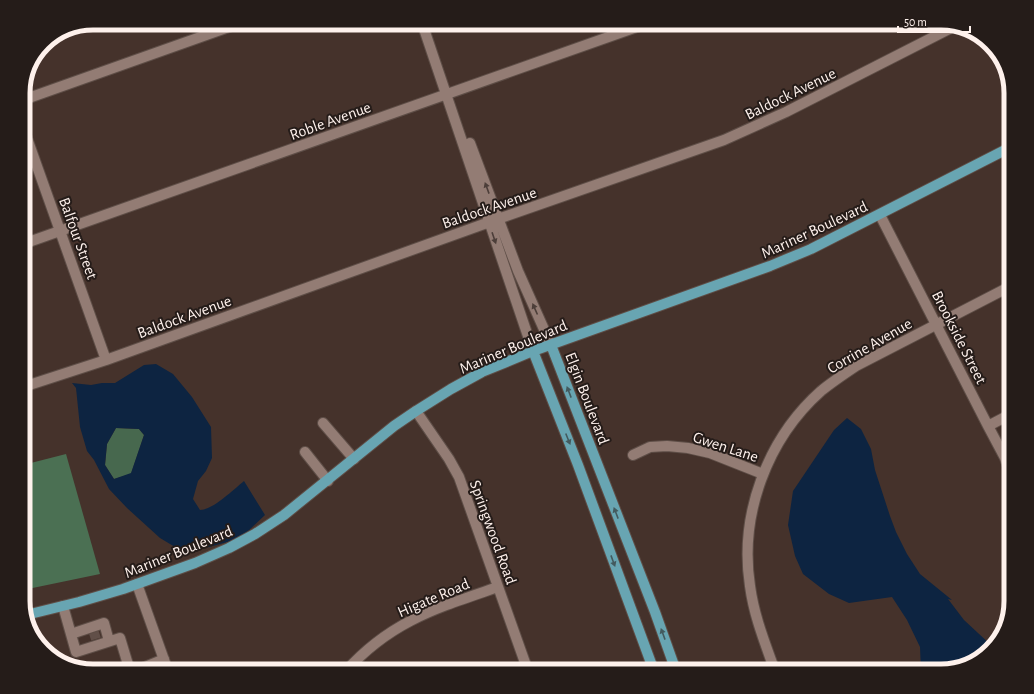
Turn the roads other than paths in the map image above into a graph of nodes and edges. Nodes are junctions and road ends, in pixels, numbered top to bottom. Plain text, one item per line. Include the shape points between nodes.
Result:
1 (220, 30) edge
2 (424, 30) edge
3 (628, 30) edge
4 (946, 31) edge
5 (447, 94) junction
6 (30, 98) edge
7 (30, 147) edge
8 (1004, 151) edge
9 (880, 215) junction
10 (493, 221) junction
11 (60, 231) junction
12 (30, 242) edge
13 (1004, 290) edge
14 (936, 324) junction
15 (551, 345) junction
16 (533, 351) junction
17 (106, 360) junction
18 (30, 385) edge
19 (416, 410) junction
20 (1004, 418) edge
21 (323, 423) dead end
22 (988, 426) junction
23 (305, 452) dead end
24 (633, 455) dead end
25 (1004, 456) edge
26 (354, 459) junction
27 (763, 474) junction
28 (328, 480) junction
29 (137, 584) junction
30 (498, 587) junction
31 (63, 606) junction
32 (31, 614) edge
33 (71, 634) junction
34 (95, 635) junction
35 (109, 641) junction
36 (164, 659) junction
37 (128, 664) edge
38 (152, 664) edge
39 (166, 664) edge
40 (353, 664) edge
41 (526, 664) edge
42 (651, 664) edge
43 (674, 664) edge
44 (773, 664) edge

1 - 6 street
2 - 5 street, Elgin Boulevard
3 - 5 street, Roble Avenue
4 - 10 street, Baldock Avenue via 786,112 724,140
5 - 10 street, Elgin Boulevard
5 - 11 street, Roble Avenue
7 - 11 street, Balfour Street
8 - 9 main road, Mariner Boulevard
9 - 14 street, Brookside Street
9 - 15 main road, Mariner Boulevard via 770,266
15 -> 10 street, Elgin Boulevard
10 -> 16 street, Elgin Boulevard
10 - 17 street, Baldock Avenue
11 - 12 street, Roble Avenue
11 - 17 street, Balfour Street
13 - 14 street, Corrine Avenue
14 - 22 street, Brookside Street
14 - 27 street, Corrine Avenue via 856,366 820,392 775,448
15 - 16 main road, Mariner Boulevard
43 -> 15 main road, Elgin Boulevard
16 - 19 main road, Mariner Boulevard via 482,372
16 -> 42 main road, Elgin Boulevard
17 - 18 street, Baldock Avenue
19 - 26 main road, Mariner Boulevard
19 - 30 street, Springwood Road via 459,477
20 - 22 street
21 - 26 street
22 - 25 street, Brookside Street
23 - 28 street
24 - 27 street, Gwen Lane via 650,447 688,448 710,453
26 - 28 main road, Mariner Boulevard
27 - 44 street, Corrine Avenue via 751,516 748,563 754,608
28 - 29 main road, Mariner Boulevard via 284,515 248,537 195,563
29 - 31 main road, Mariner Boulevard
29 - 36 street
30 - 40 street, Higate Road via 418,616 379,640
30 - 41 street, Springwood Road
31 - 32 main road, Mariner Boulevard
31 - 33 street
33 - 34 street
33 - 34 street via 76,652
34 - 35 street
34 - 35 street via 104,623
35 - 37 street via 120,638
36 - 38 street
36 - 39 street

